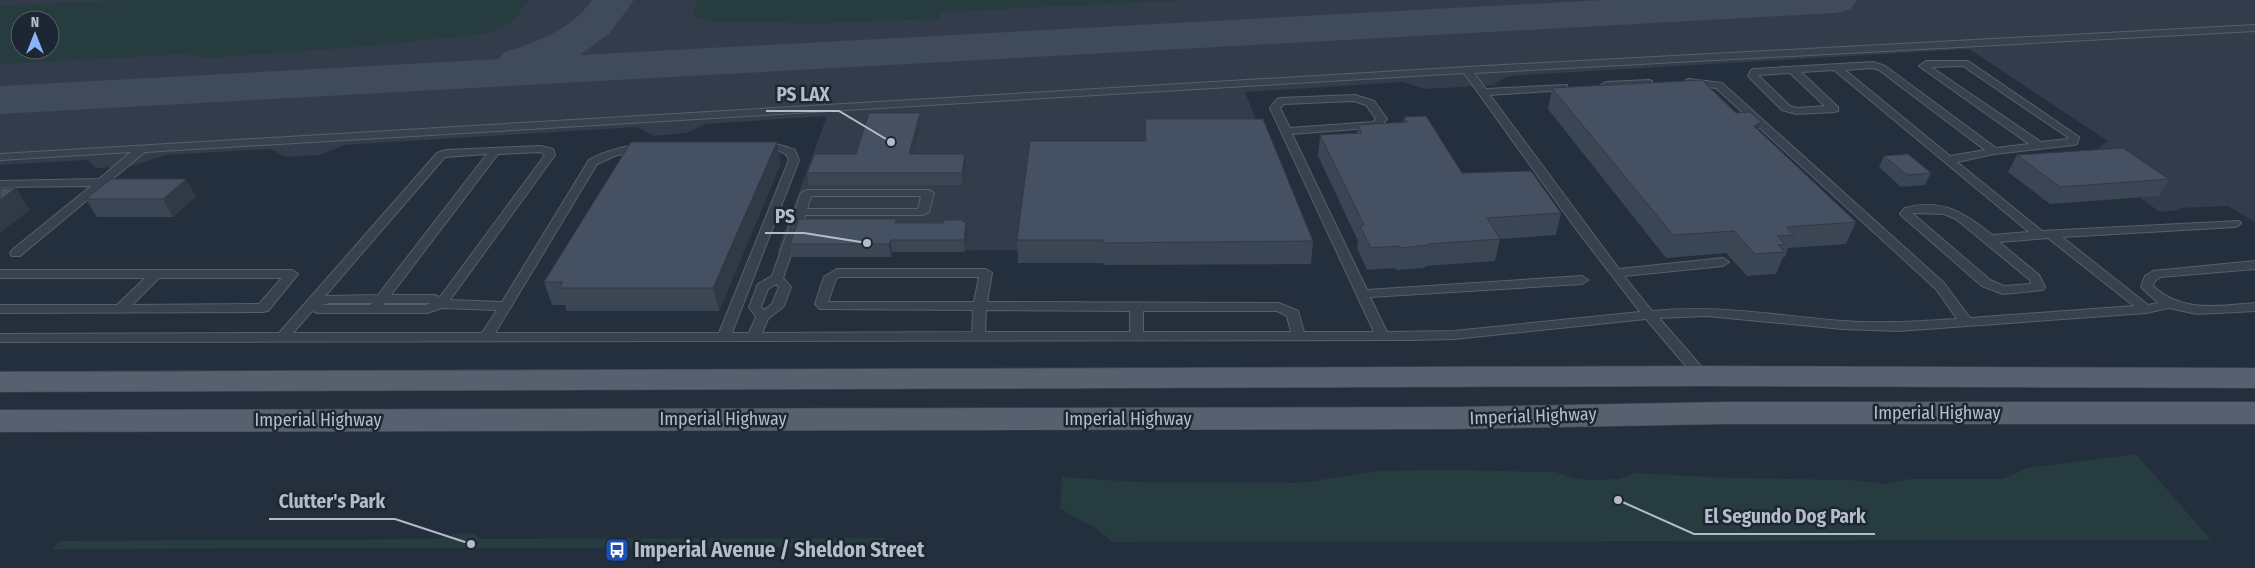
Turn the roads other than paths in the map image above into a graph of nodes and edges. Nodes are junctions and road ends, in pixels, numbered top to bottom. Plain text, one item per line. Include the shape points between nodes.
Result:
1 (2255, 28) edge
2 (1836, 67) junction
3 (1467, 70) junction
4 (1793, 70) junction
5 (1606, 85) edge
6 (1564, 86) edge
7 (1483, 92) junction
8 (1286, 131) junction
9 (2038, 145) junction
10 (751, 147) edge
11 (142, 149) junction
12 (653, 150) edge
13 (496, 151) junction
14 (1994, 151) junction
15 (0, 157) edge
16 (1948, 160) junction
17 (101, 182) junction
18 (0, 184) edge
19 (800, 212) junction
20 (2235, 223) dead end
21 (2045, 234) junction
22 (1989, 239) junction
23 (16, 253) dead end
24 (1723, 262) dead end
25 (2255, 265) edge
26 (0, 274) edge
27 (156, 274) junction
28 (1616, 274) junction
29 (776, 278) junction
30 (1582, 280) dead end
31 (1362, 294) junction
32 (382, 298) junction
33 (311, 304) junction
34 (441, 304) junction
35 (2169, 304) junction
36 (506, 306) junction
37 (980, 306) junction
38 (1136, 307) junction
39 (2255, 307) edge
40 (121, 308) junction
41 (0, 309) edge
42 (374, 309) junction
43 (2146, 309) junction
44 (1649, 315) junction
45 (762, 317) junction
46 (1968, 322) junction
47 (1298, 336) junction
48 (1382, 336) junction
49 (486, 337) junction
50 (724, 337) junction
51 (754, 337) junction
52 (978, 337) junction
53 (1137, 337) junction
54 (0, 338) edge
55 (282, 338) junction
56 (1702, 376) junction
57 (2255, 378) edge
58 (0, 382) edge
59 (1723, 413) junction
60 (2255, 413) edge
61 (0, 421) edge

1 - 3 lane
2 - 4 lane
2 - 14 lane via 1882,68
2 - 16 lane
3 - 7 lane
3 - 11 lane
4 - 4 lane via 1754,72 1753,76 1786,108 1796,111 1834,109
5 - 46 lane via 1668,82 1718,85 1940,286
6 - 7 lane
7 - 28 lane
8 - 8 lane via 1275,108 1281,101 1356,98 1370,103 1382,119 1376,125
8 - 31 lane
9 - 9 lane via 2074,142 2074,137 1965,63 1924,66
9 - 14 lane
10 - 50 lane via 780,148 791,152 794,160
11 - 15 lane
11 - 17 lane
12 - 36 lane via 619,151 593,162
13 - 32 lane
13 - 33 lane via 446,153 441,156
13 - 34 lane via 540,149 550,155
14 - 16 lane
16 - 21 lane
17 - 18 lane
17 - 23 lane
19 - 19 lane via 923,212 928,193 807,193
19 - 29 lane
20 - 21 lane
21 - 22 lane
21 - 43 lane
22 - 22 lane via 2035,278 2039,287 2003,290 1986,283 1906,214 1909,210 1938,208 1956,212
24 - 28 lane
25 - 35 lane via 2157,274 2149,279 2147,288
26 - 27 lane
27 - 40 lane
27 - 40 lane via 292,274 263,308
28 - 44 lane
29 - 45 lane via 762,287 755,307
29 - 45 lane via 784,287 778,306
30 - 31 lane
31 - 48 lane
32 - 33 lane via 330,298
32 - 34 lane via 434,298
32 - 42 lane
33 - 42 lane via 318,309
33 - 55 lane
34 - 36 lane
34 - 42 lane via 427,309
35 - 39 lane via 2206,311
35 - 43 lane
36 - 49 lane
37 - 37 lane via 986,273 837,273 830,277 821,304
37 - 38 lane
37 - 52 lane
38 - 47 lane via 1279,307 1293,314
38 - 53 lane
40 - 41 lane
43 - 46 lane
44 - 46 lane via 1709,311 1882,327
44 - 48 lane via 1454,335
44 - 56 lane
45 - 51 lane
47 - 48 lane
47 - 53 lane
49 - 50 lane
49 - 55 lane
50 - 51 lane
51 - 52 lane
52 - 53 lane
54 - 55 lane
56 - 57 main road, Imperial Highway
56 - 58 main road, Imperial Highway
56 - 59 main road
59 - 60 main road, Imperial Highway
59 - 61 main road, Imperial Highway via 1458,418

